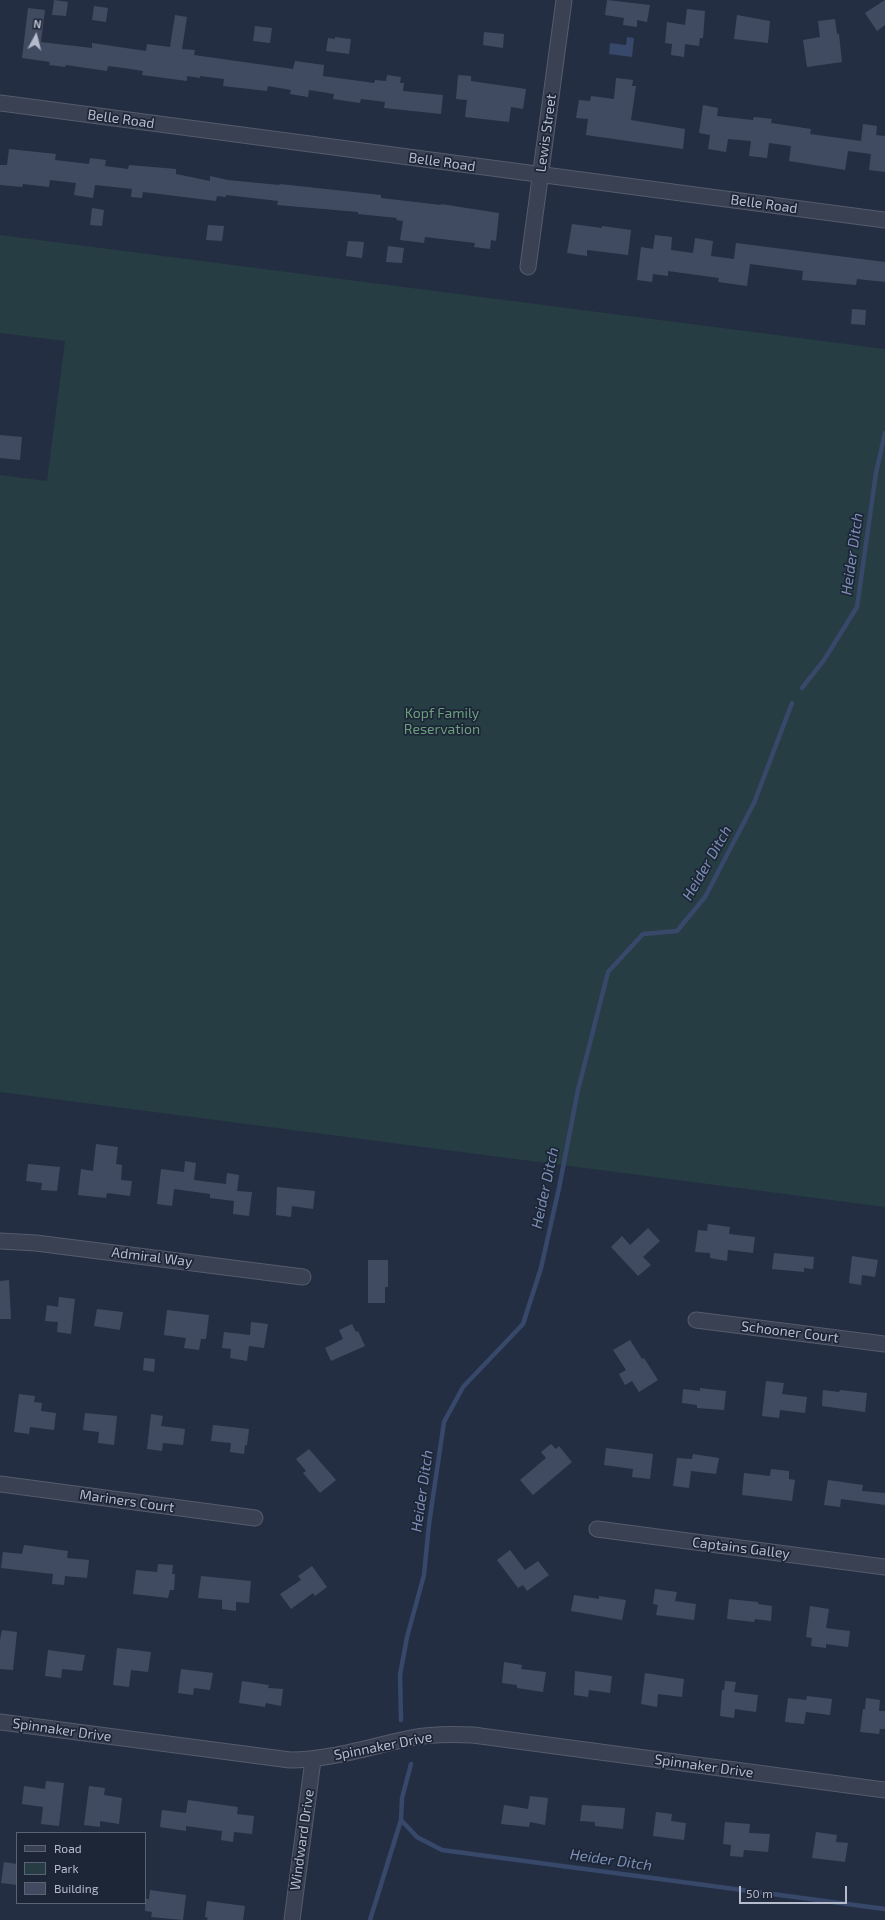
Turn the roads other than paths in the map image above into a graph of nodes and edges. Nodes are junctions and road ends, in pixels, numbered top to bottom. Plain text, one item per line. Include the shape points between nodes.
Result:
1 (564, 0) edge
2 (0, 103) edge
3 (541, 175) junction
4 (885, 220) edge
5 (528, 267) dead end
6 (0, 1241) edge
7 (303, 1277) dead end
8 (696, 1320) dead end
9 (885, 1344) edge
10 (0, 1484) edge
11 (255, 1518) dead end
12 (596, 1529) dead end
13 (885, 1567) edge
14 (0, 1722) edge
15 (313, 1760) junction
16 (885, 1790) edge
17 (292, 1920) edge

1 - 3 street, Lewis Street
2 - 3 street, Belle Road
3 - 4 street, Belle Road
3 - 5 street, Lewis Street
6 - 7 street, Admiral Way via 36,1242
8 - 9 street, Schooner Court
10 - 11 street, Mariners Court
12 - 13 street, Captains Galley
14 - 15 street, Spinnaker Drive via 272,1759
15 - 16 street, Spinnaker Drive via 412,1738 444,1734 473,1735
15 - 17 street, Windward Drive

